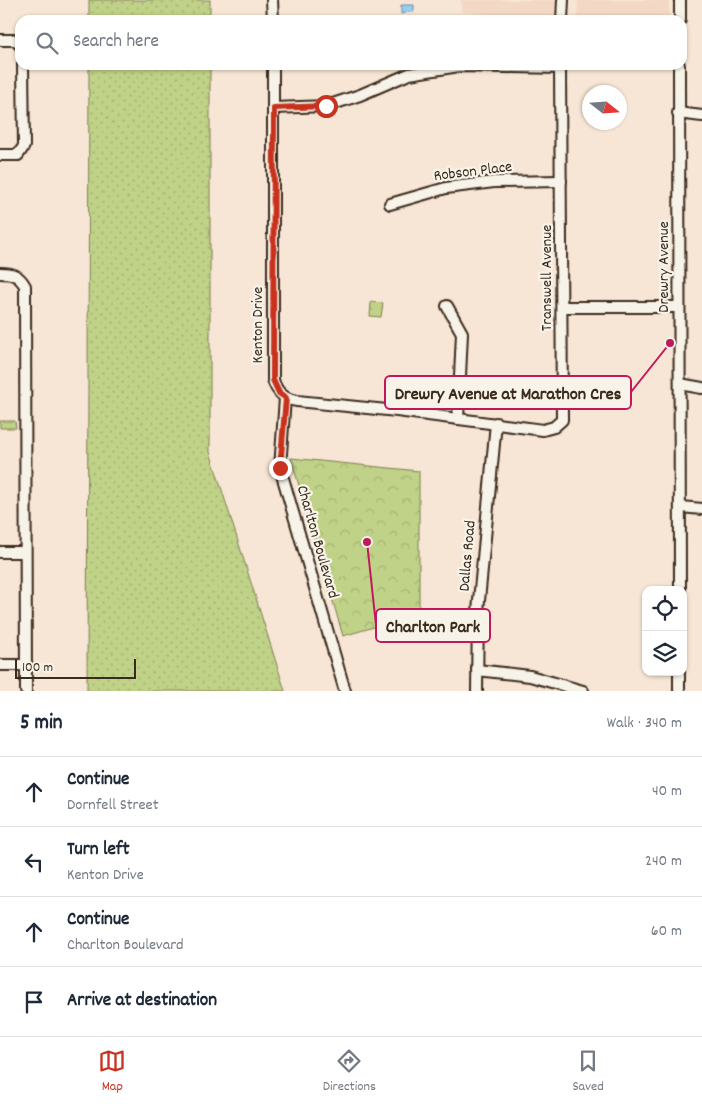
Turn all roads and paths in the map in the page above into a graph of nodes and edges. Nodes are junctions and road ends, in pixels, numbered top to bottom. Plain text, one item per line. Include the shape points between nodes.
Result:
1 (272, 0) edge
2 (563, 0) edge
3 (680, 0) edge
4 (272, 15) edge
5 (562, 15) edge
6 (680, 15) edge
7 (0, 40) edge
8 (15, 40) edge
9 (23, 70) edge
10 (273, 70) edge
11 (434, 70) edge
12 (560, 70) edge
13 (679, 70) edge
14 (274, 108) junction
15 (678, 113) junction
16 (702, 116) edge
17 (0, 156) edge
18 (562, 181) junction
19 (390, 204) dead end
20 (0, 273) edge
21 (447, 306) dead end
22 (562, 307) junction
23 (679, 307) junction
24 (680, 384) junction
25 (702, 388) edge
26 (286, 398) junction
27 (458, 419) junction
28 (496, 423) junction
29 (680, 507) junction
30 (702, 509) edge
31 (0, 552) edge
32 (25, 552) junction
33 (680, 586) edge
34 (0, 665) edge
35 (27, 665) junction
36 (477, 670) junction
37 (679, 676) edge
38 (26, 691) edge
39 (345, 691) edge
40 (477, 691) edge
41 (583, 691) edge
42 (679, 691) edge

1 - 4 street
2 - 5 street
3 - 6 street
7 - 8 street
9 - 17 street via 24,146 18,156
10 - 14 street, Kenton Drive
11 - 14 street via 409,74 326,106
12 - 18 street, Transwell Avenue
13 - 15 street, Drewry Avenue
14 - 26 street, Kenton Drive via 273,380 279,393
15 - 16 street
15 - 23 street, Drewry Avenue
18 - 19 street, Robson Place via 494,182 456,187
18 - 22 street, Transwell Avenue
20 - 32 street via 20,278 25,286
21 - 27 street via 462,333
22 - 23 street
22 - 28 street, Transwell Avenue via 562,420 543,430
23 - 24 street, Drewry Avenue
24 - 25 street
24 - 29 street, Drewry Avenue
26 - 27 street
26 - 39 street, Charlton Boulevard via 280,468
27 - 28 street
28 - 36 street, Dallas Road via 478,611
29 - 30 street
29 - 33 street, Drewry Avenue
31 - 32 street
32 - 35 street
34 - 35 street
35 - 38 street
36 - 40 street, Dallas Road
36 - 41 street via 530,676
37 - 42 street

